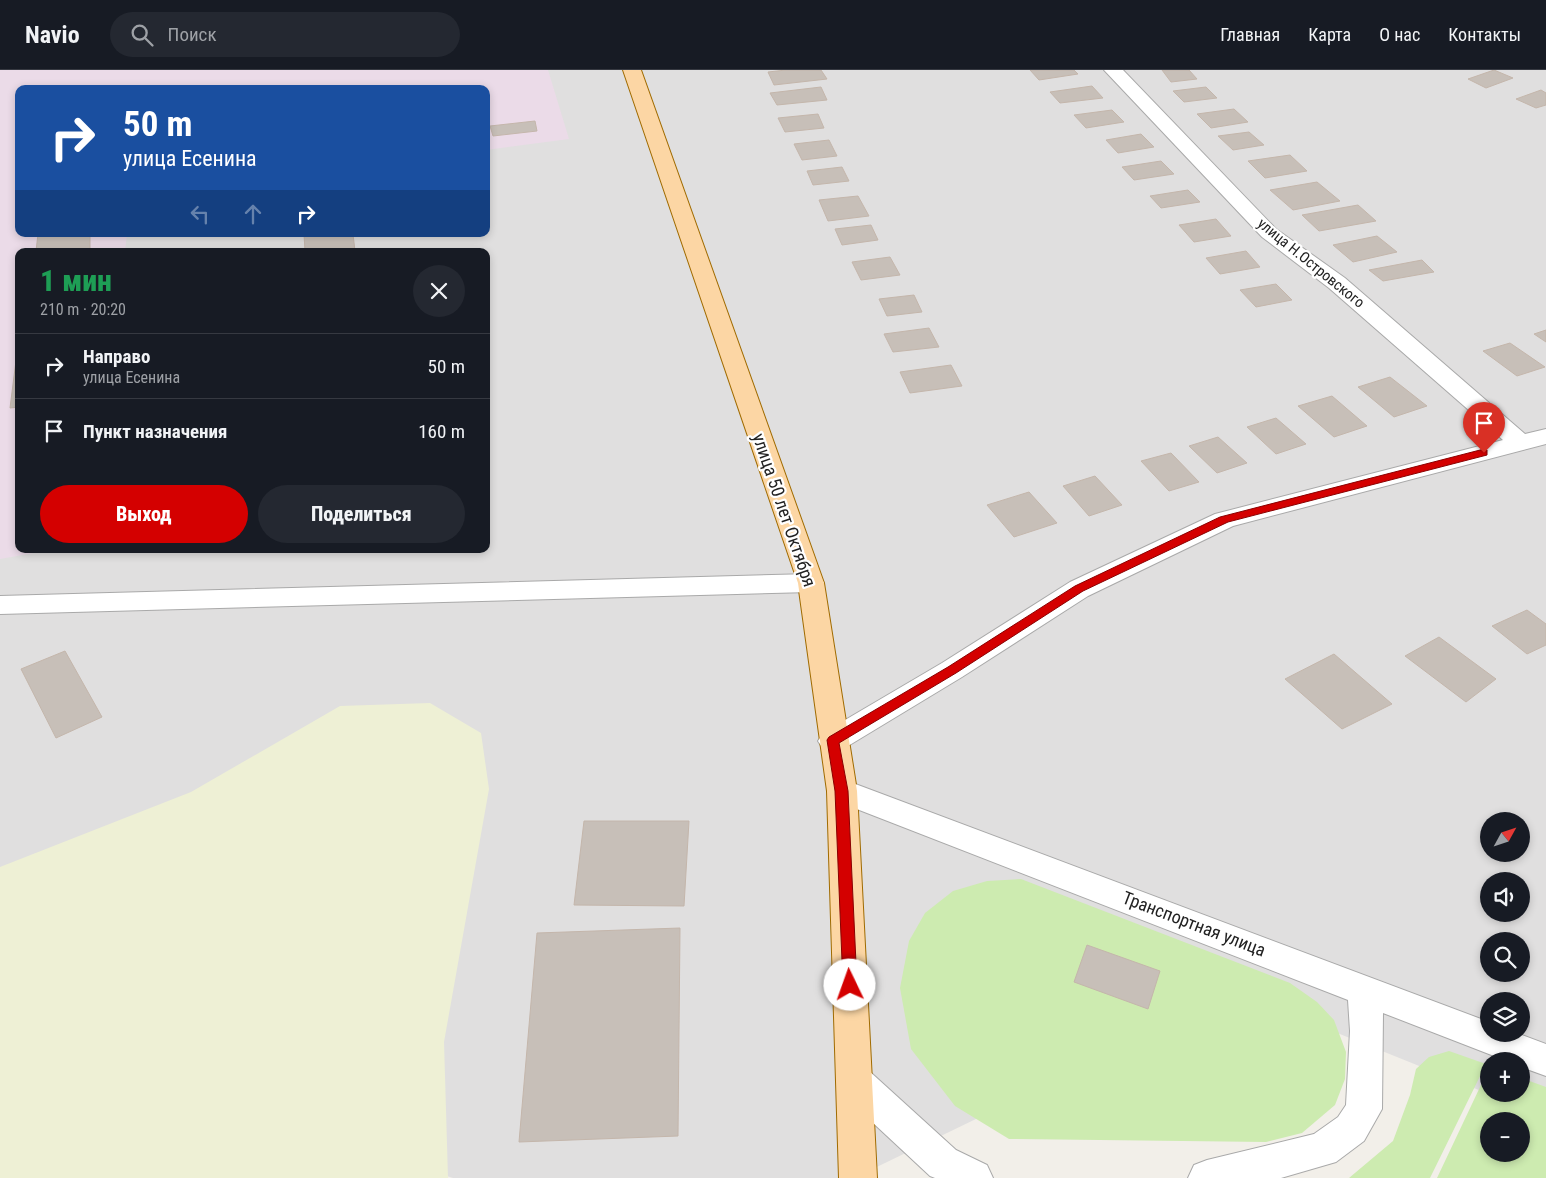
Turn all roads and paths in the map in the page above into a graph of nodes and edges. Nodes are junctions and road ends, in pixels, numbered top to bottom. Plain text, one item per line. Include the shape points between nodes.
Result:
1 (632, 70) edge
2 (1113, 70) edge
3 (1546, 436) edge
4 (1521, 443) junction
5 (811, 583) junction
6 (0, 605) edge
7 (833, 740) junction
8 (842, 791) junction
9 (1366, 990) junction
10 (1546, 1060) edge
11 (855, 1082) junction
12 (863, 1173) edge
13 (974, 1178) edge
14 (1207, 1178) edge

1 - 5 main road, улица 50 лет Октября
2 - 4 street, улица Н.Островского via 1269,233 1337,283
3 - 4 street
4 - 7 street via 1224,520 1079,589 952,670
5 - 6 street
5 - 7 main road, улица 50 лет Октября
7 - 8 main road, улица 50 лет Октября
8 - 9 street, Транспортная улица
8 - 11 main road, улица 50 лет Октября
9 - 10 street, Транспортная улица
9 - 14 street via 1364,1108 1351,1129 1323,1150
11 - 12 main road, улица 50 лет Октября
11 - 13 street via 943,1163

